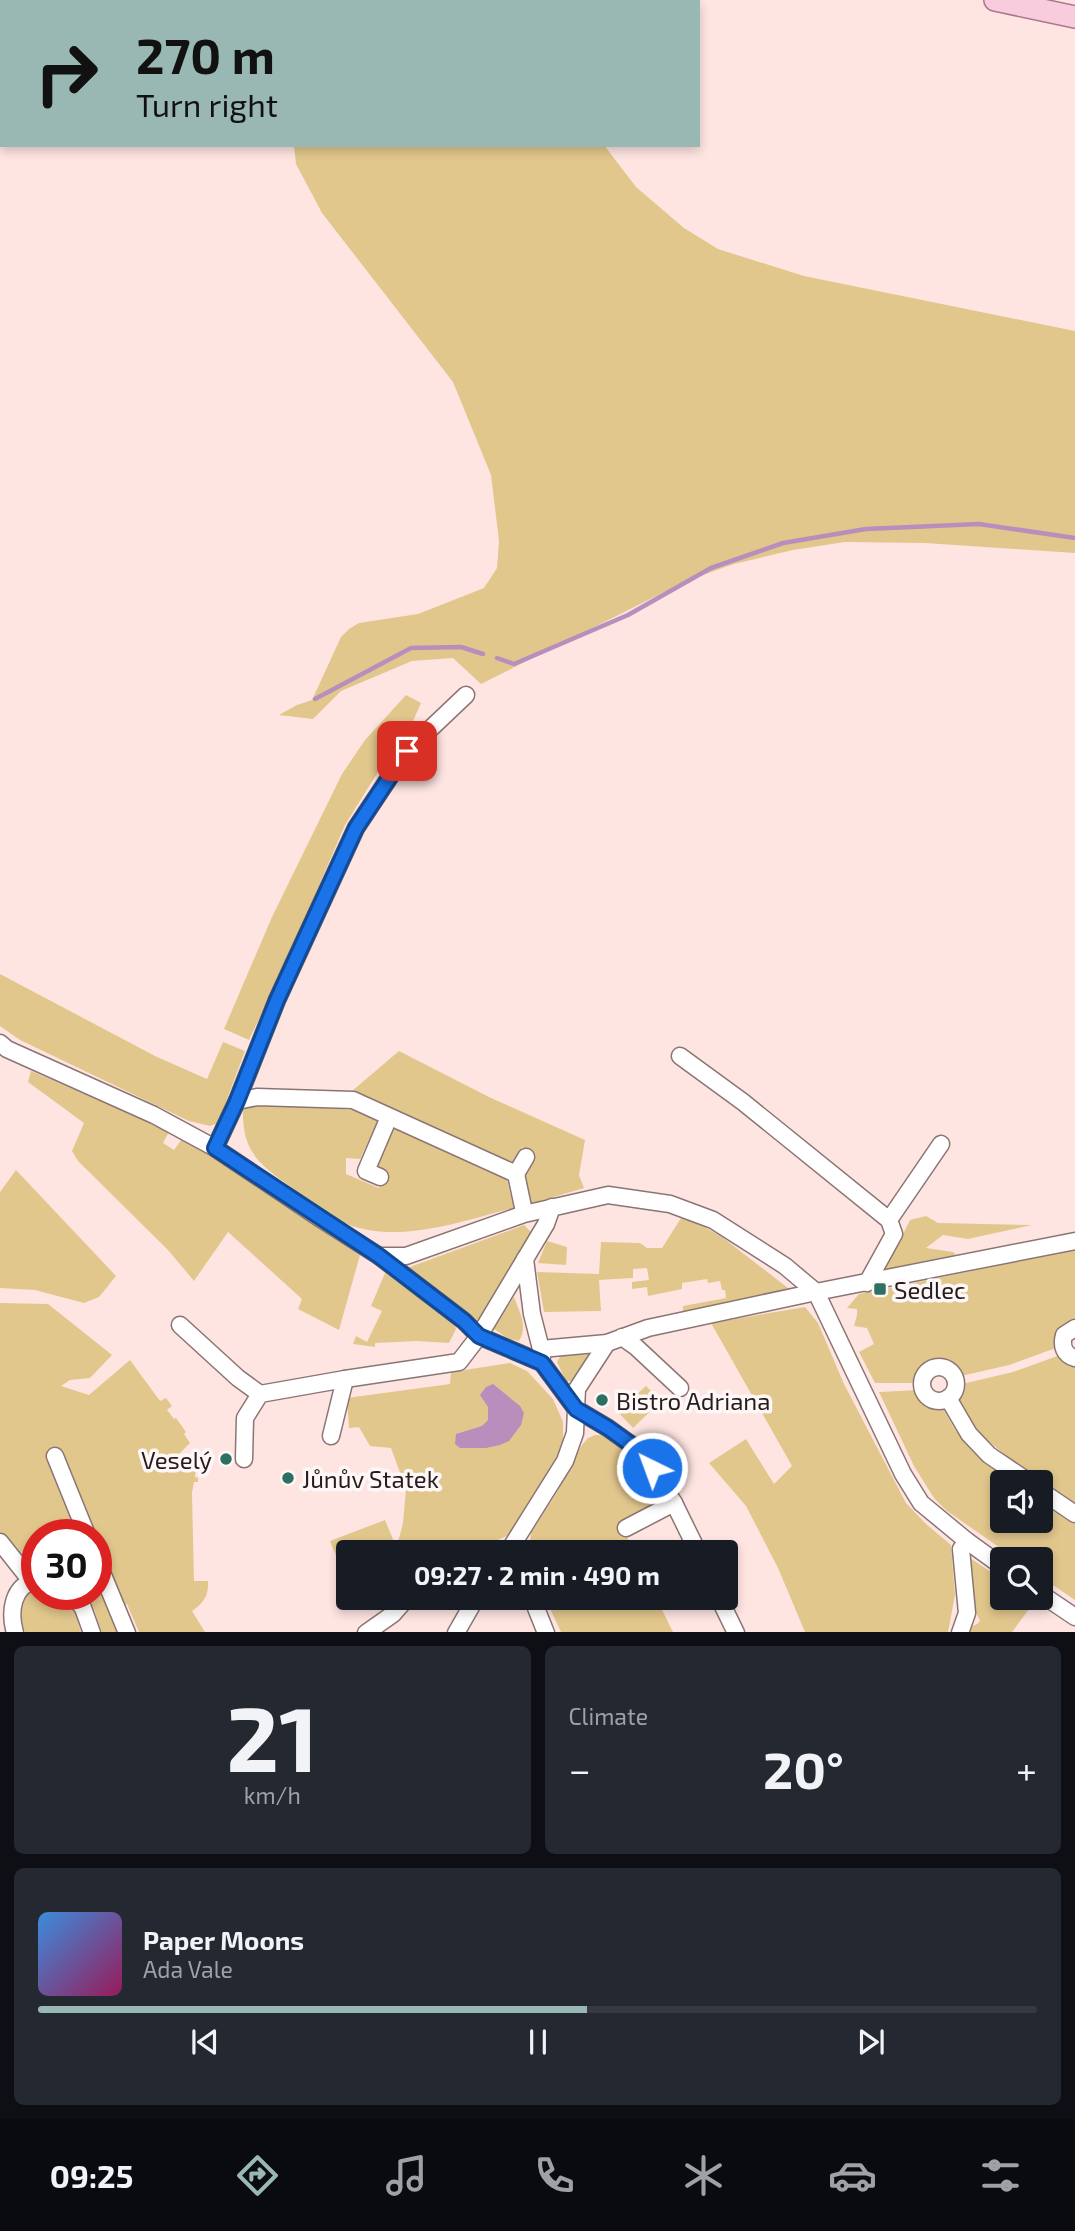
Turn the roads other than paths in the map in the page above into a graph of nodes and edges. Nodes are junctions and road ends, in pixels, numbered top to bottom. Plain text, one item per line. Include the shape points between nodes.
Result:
1 (995, 0) edge
2 (1075, 16) edge
3 (466, 695) dead end
4 (0, 1043) edge
5 (680, 1056) dead end
6 (237, 1101) junction
7 (388, 1116) junction
8 (941, 1144) dead end
9 (215, 1148) junction
10 (526, 1157) dead end
11 (366, 1171) dead end
12 (516, 1174) junction
13 (523, 1207) dead end
14 (552, 1208) junction
15 (889, 1220) junction
16 (1075, 1241) edge
17 (379, 1256) junction
18 (525, 1259) junction
19 (867, 1283) junction
20 (816, 1292) junction
21 (180, 1325) dead end
22 (1075, 1328) edge
23 (479, 1336) junction
24 (614, 1340) junction
25 (542, 1356) junction
26 (1075, 1358) edge
27 (345, 1379) junction
28 (680, 1388) dead end
29 (260, 1394) junction
30 (948, 1398) dead end
31 (576, 1409) junction
32 (331, 1436) dead end
33 (55, 1456) dead end
34 (244, 1459) dead end
35 (1011, 1470) edge
36 (1053, 1499) edge
37 (674, 1503) junction
38 (1075, 1514) edge
39 (81, 1519) edge
40 (626, 1528) dead end
41 (516, 1540) edge
42 (692, 1540) edge
43 (967, 1541) junction
44 (0, 1542) edge
45 (990, 1558) edge
46 (21, 1565) edge
47 (21, 1589) edge
48 (112, 1597) edge
49 (1053, 1602) edge
50 (84, 1610) edge
51 (396, 1610) edge
52 (469, 1610) edge
53 (537, 1610) edge
54 (725, 1610) edge
55 (1075, 1617) edge
56 (16, 1632) edge
57 (92, 1632) edge
58 (127, 1632) edge
59 (367, 1632) edge
60 (457, 1632) edge
61 (546, 1632) edge
62 (735, 1632) edge
63 (960, 1632) edge

1 - 2 main road
3 - 6 street via 407,751 356,828 277,1000
4 - 9 street
5 - 15 street
6 - 7 street via 257,1097 353,1100
6 - 9 street
7 - 11 street
7 - 12 street
8 - 15 street
9 - 17 street
10 - 12 street
12 - 13 street
14 - 17 street via 406,1256
14 - 18 street
14 - 20 street via 608,1195 670,1204 713,1220 785,1266
15 - 19 street via 894,1234
16 - 19 street
17 - 23 street
18 - 23 street
18 - 25 street
19 - 20 street
20 - 24 street via 648,1328
20 - 43 street via 903,1474 922,1503
21 - 29 street
22 - 26 street via 1064,1335 1062,1346
23 - 25 street
23 - 27 street via 459,1363
24 - 25 street
24 - 28 street via 636,1347
24 - 31 street via 578,1389
25 - 31 street
27 - 29 street
27 - 32 street
29 - 34 street via 245,1418
30 - 35 street via 969,1434
31 - 37 street via 640,1451
31 - 41 street via 575,1433 565,1461
33 - 39 street
36 - 38 street
37 - 40 street
37 - 42 street
43 - 45 street
43 - 63 street via 961,1549 967,1613
44 - 46 street
47 - 56 street via 11,1616
48 - 58 street
49 - 55 street
50 - 57 street
51 - 59 street
52 - 60 street
53 - 61 street
54 - 62 street

